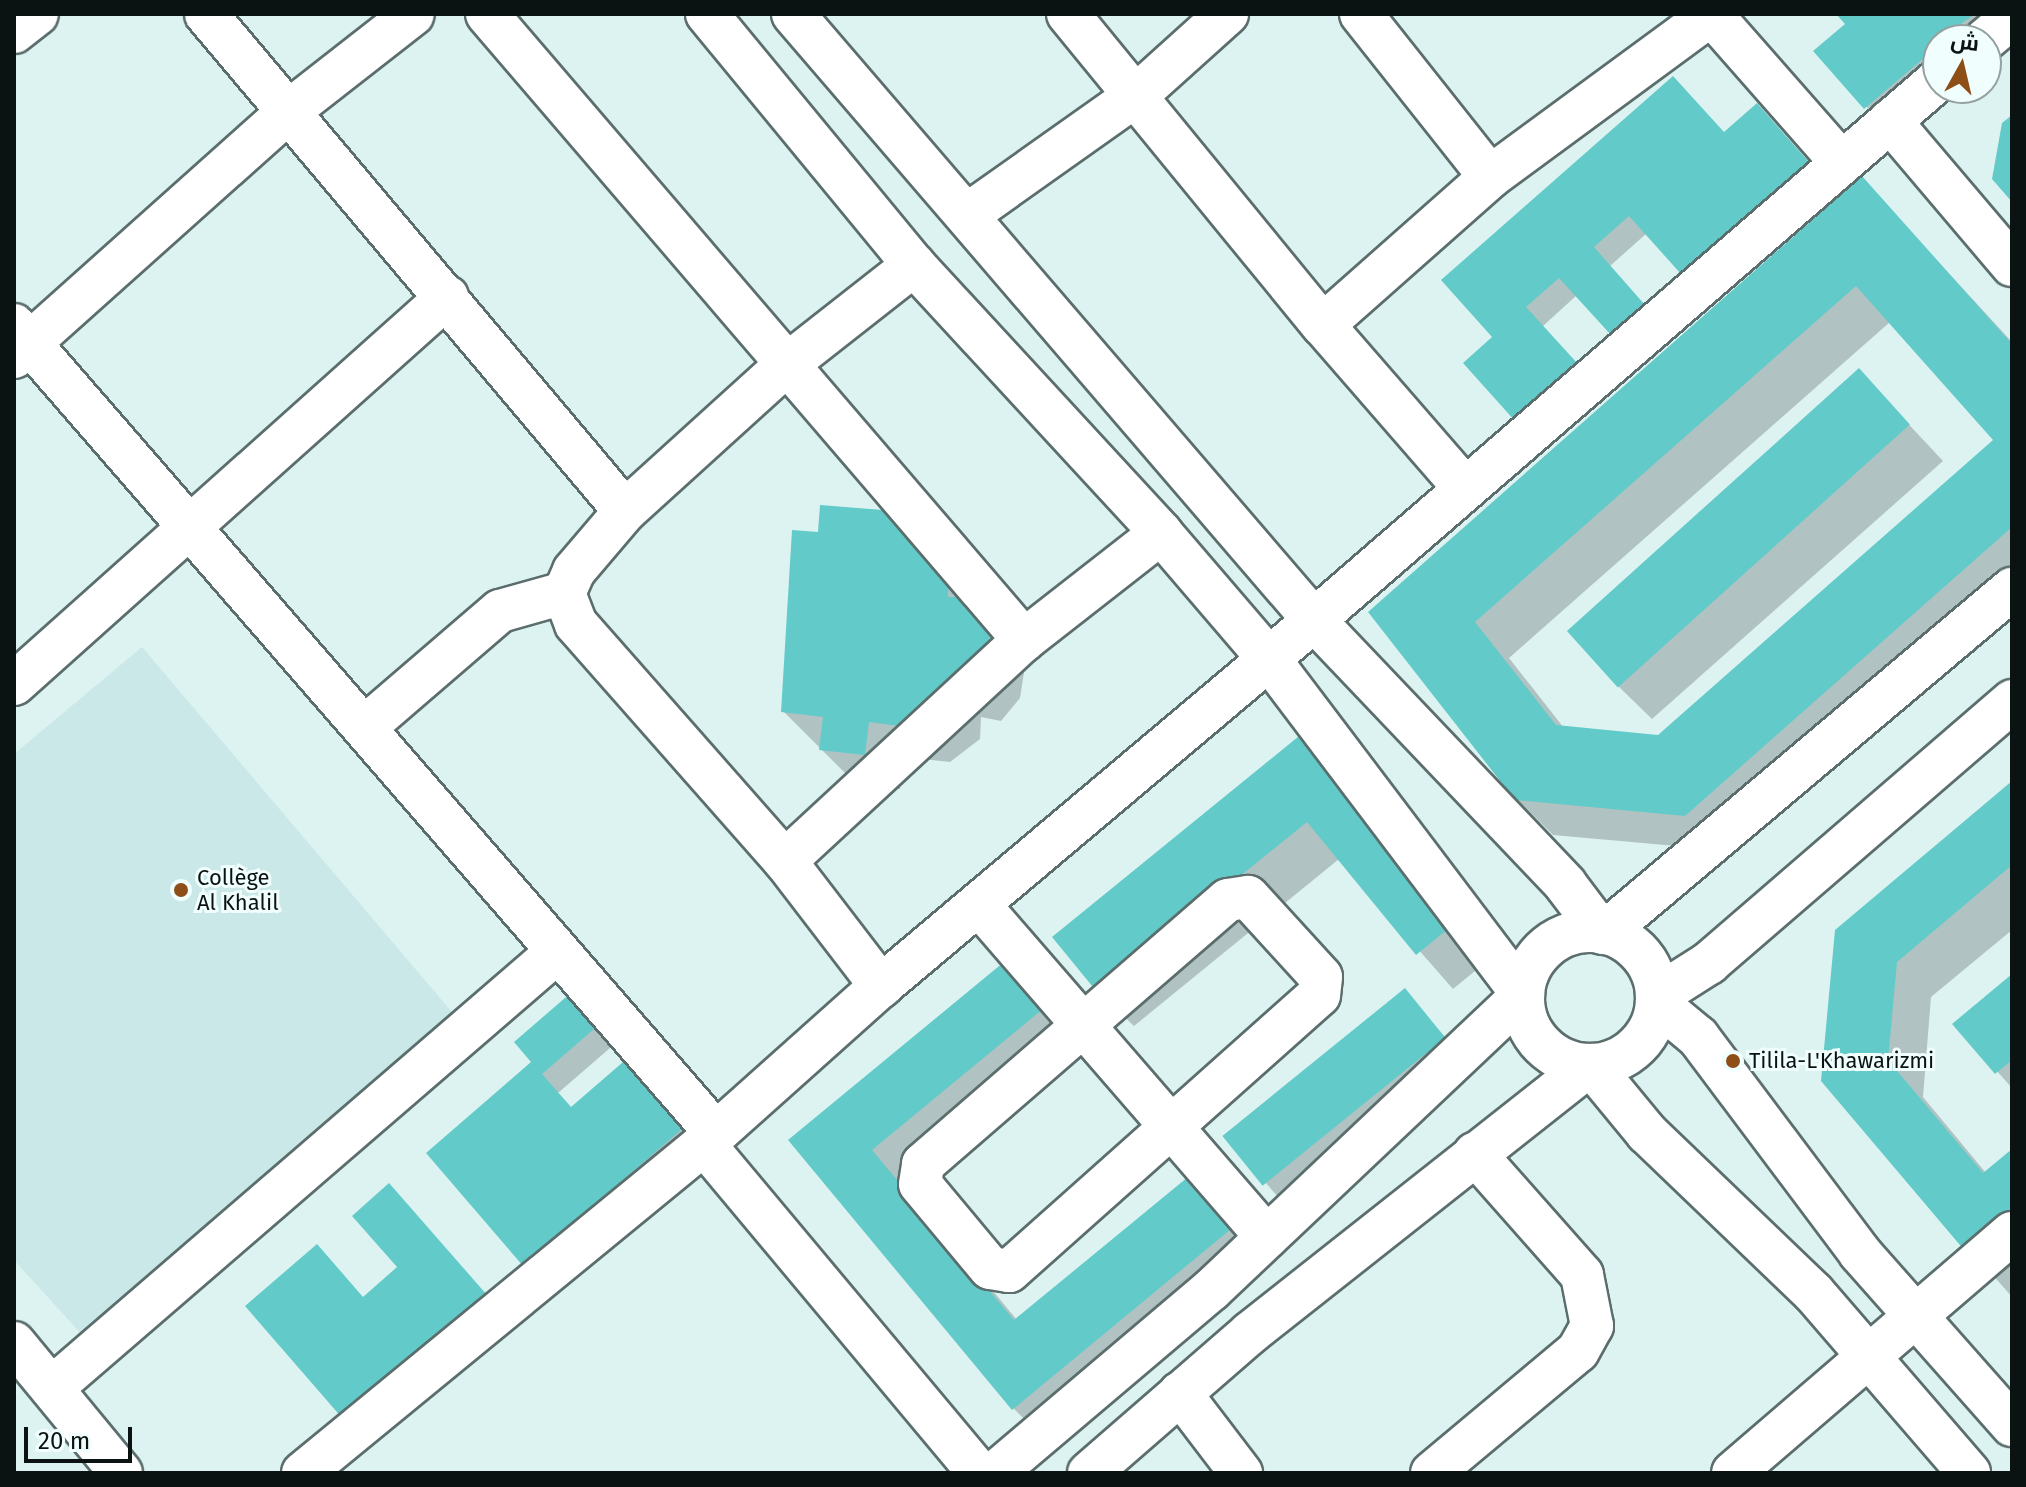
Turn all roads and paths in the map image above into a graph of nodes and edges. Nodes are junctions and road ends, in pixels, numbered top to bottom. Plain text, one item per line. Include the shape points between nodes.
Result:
1 (37, 14) edge
2 (206, 14) edge
3 (487, 14) edge
4 (707, 14) edge
5 (793, 14) edge
6 (1068, 14) edge
7 (1227, 14) edge
8 (1712, 14) edge
9 (407, 16) edge
10 (1376, 19) edge
11 (14, 32) edge
12 (1138, 94) junction
13 (1922, 94) edge
14 (289, 111) junction
15 (1890, 121) junction
16 (1841, 162) junction
17 (1490, 177) junction
18 (967, 215) junction
19 (914, 265) junction
20 (2012, 265) edge
21 (447, 297) junction
22 (1323, 325) junction
23 (19, 342) edge
24 (785, 366) junction
25 (1464, 487) junction
26 (625, 511) junction
27 (188, 532) junction
28 (1161, 533) junction
29 (2012, 589) edge
30 (564, 593) junction
31 (1313, 619) junction
32 (1024, 640) junction
33 (1269, 659) junction
34 (14, 684) edge
35 (2012, 701) edge
36 (365, 727) junction
37 (785, 861) junction
38 (980, 906) junction
39 (1603, 933) junction
40 (557, 952) junction
41 (881, 986) junction
42 (1523, 995) junction
43 (1657, 999) junction
44 (1083, 1026) junction
45 (1590, 1065) junction
46 (1173, 1130) junction
47 (710, 1138) junction
48 (1475, 1154) junction
49 (2012, 1233) edge
50 (1267, 1237) junction
51 (1212, 1289) junction
52 (1914, 1317) junction
53 (1250, 1333) junction
54 (14, 1343) edge
55 (1868, 1356) junction
56 (53, 1387) junction
57 (1180, 1393) junction
58 (2012, 1425) edge
59 (1037, 1437) junction
60 (121, 1473) edge
61 (303, 1473) edge
62 (979, 1473) edge
63 (995, 1473) edge
64 (1069, 1473) edge
65 (1089, 1473) edge
66 (1241, 1473) edge
67 (1432, 1473) edge
68 (1733, 1473) edge
69 (1969, 1473) edge

1 - 11 street
2 - 14 street
3 - 24 street
4 - 19 street
5 - 18 street
6 - 12 street
7 - 12 street
8 - 16 street
8 - 17 street
9 - 14 street
10 - 17 street
12 - 18 street
12 - 22 street
13 - 15 street
14 - 21 street
14 - 23 street
15 - 16 street
15 - 20 street
16 - 25 street
17 - 22 street
18 - 31 street
19 - 24 street
19 - 28 street
21 - 26 street
21 - 27 street
22 - 25 street
23 - 27 street
24 - 26 street
24 - 32 street
25 - 31 street
26 - 30 street via 574,571
27 - 34 street
27 - 36 street
28 - 32 street
28 - 33 street
29 - 39 street
30 - 36 street via 500,611
30 - 37 street via 576,624
31 - 33 street
31 - 39 street via 1565,884
32 - 37 street
33 - 38 street
33 - 42 street
35 - 43 street via 1709,963
36 - 40 street
37 - 41 street
38 - 41 street
38 - 44 street
39 - 42 street via 1574,934 1548,946 1535,959
39 - 43 street via 1641,954
40 - 47 street
40 - 56 street
41 - 47 street
42 - 45 street via 1535,1036 1568,1062
42 - 50 street
43 - 45 street via 1647,1034 1637,1046 1624,1057
43 - 52 street via 1698,1037
44 - 46 street
44 - 46 street via 1228,900 1248,897 1321,977 1319,995
44 - 46 street via 923,1164 920,1184 990,1268 1009,1271
45 - 48 street
45 - 55 street via 1625,1110 1813,1292
46 - 50 street
47 - 61 street
47 - 62 street
48 - 53 street
48 - 67 street via 1582,1275 1592,1326 1578,1351
49 - 52 street
50 - 51 street
51 - 53 street
51 - 59 street
52 - 55 street
52 - 58 street
53 - 57 street
54 - 56 street
55 - 68 street
55 - 69 street
56 - 60 street
57 - 65 street
57 - 66 street
59 - 63 street
59 - 64 street

